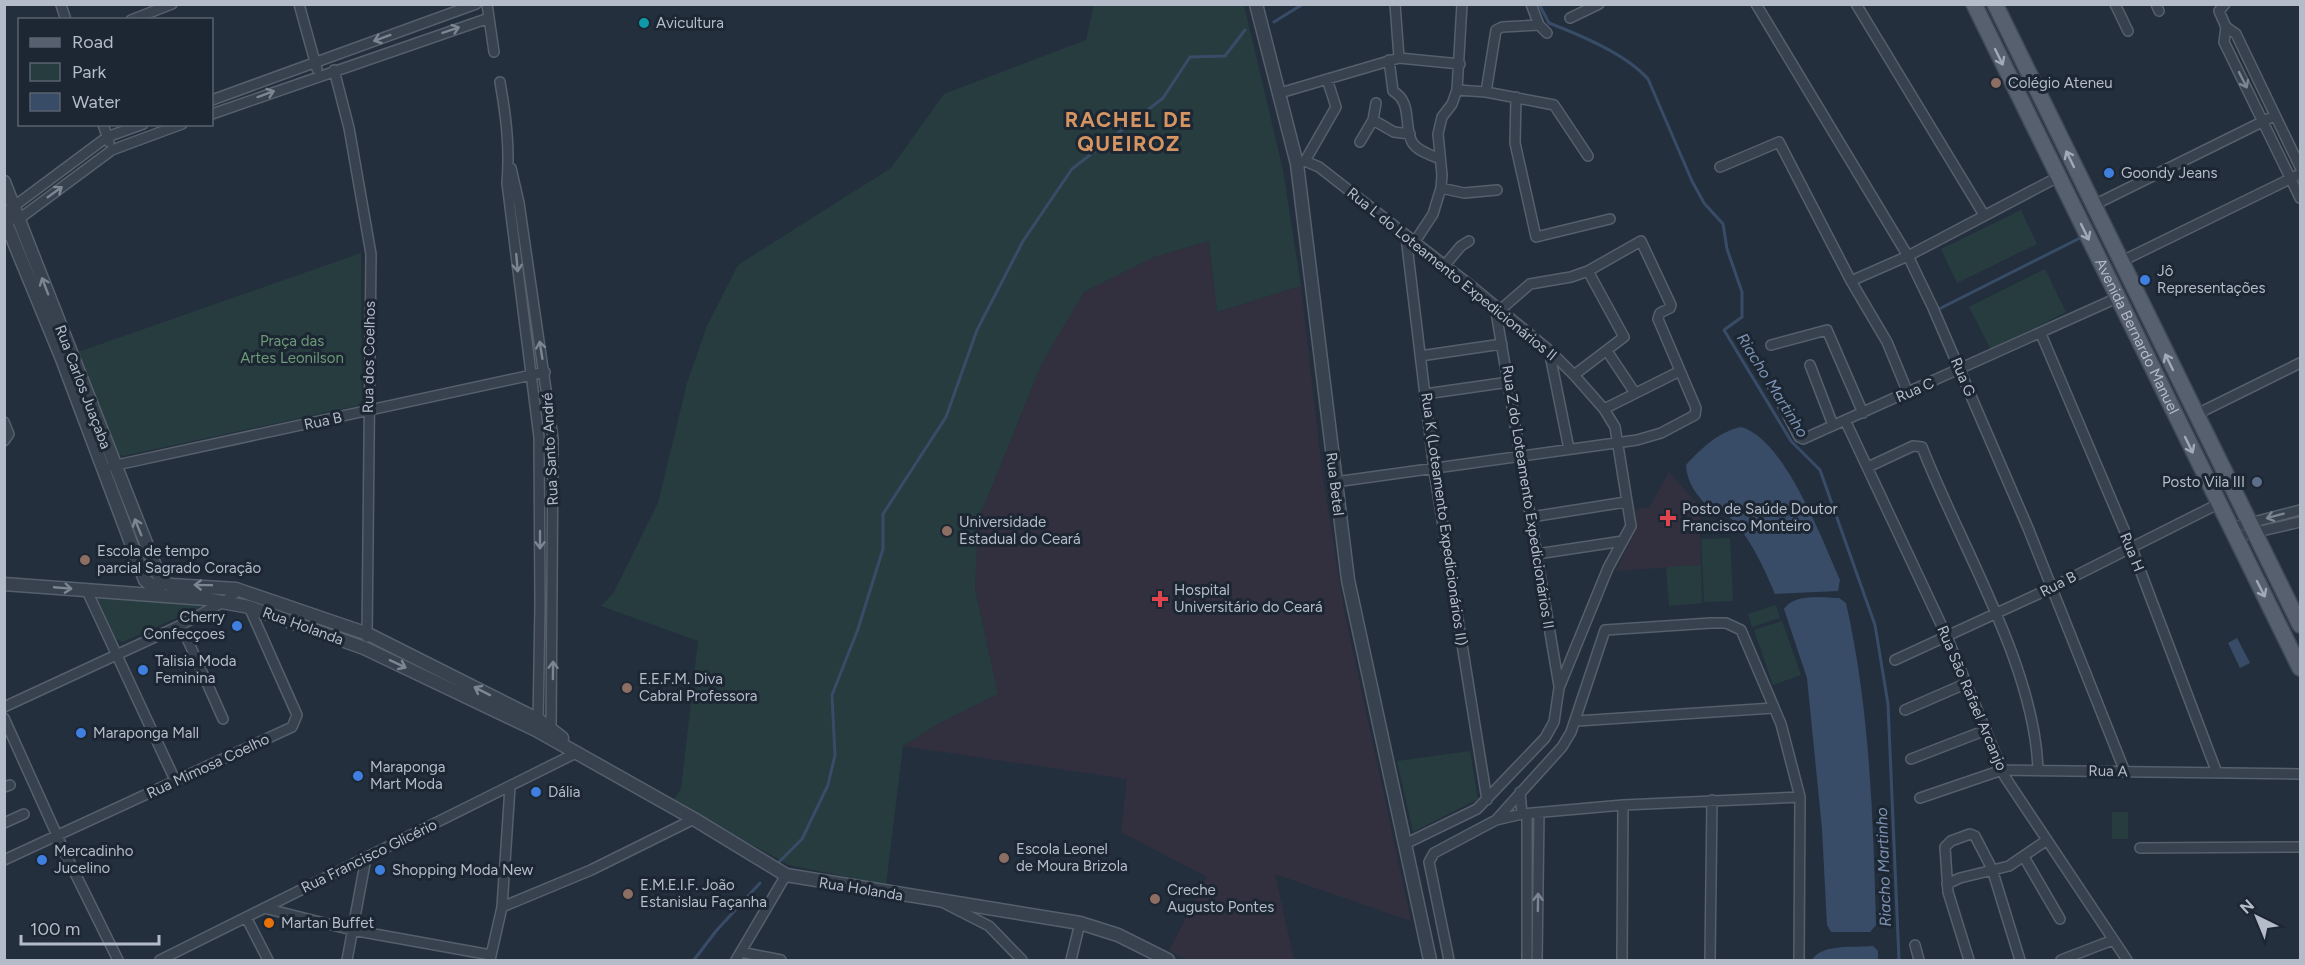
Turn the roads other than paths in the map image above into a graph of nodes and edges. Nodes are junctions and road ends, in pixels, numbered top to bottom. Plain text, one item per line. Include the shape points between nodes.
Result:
1 (172, 4) edge
2 (299, 4) edge
3 (476, 4) edge
4 (487, 4) edge
5 (1256, 4) edge
6 (1395, 4) edge
7 (1462, 4) edge
8 (1531, 4) edge
9 (1756, 4) edge
10 (1856, 4) edge
11 (1974, 4) edge
12 (1995, 4) edge
13 (2115, 4) edge
14 (1598, 5) edge
15 (2222, 7) edge
16 (136, 18) edge
17 (489, 18) junction
18 (1570, 18) dead end
19 (1539, 25) junction
20 (2226, 27) junction
21 (2128, 31) dead end
22 (1548, 33) dead end
23 (494, 52) dead end
24 (1394, 59) junction
25 (315, 63) junction
26 (1460, 63) junction
27 (334, 70) junction
28 (319, 75) junction
29 (1327, 79) junction
30 (500, 82) dead end
31 (1457, 90) junction
32 (1486, 92) junction
33 (1280, 93) junction
34 (1516, 97) junction
35 (213, 100) edge
36 (1376, 103) dead end
37 (213, 114) edge
38 (2274, 116) junction
39 (1373, 120) junction
40 (2264, 121) junction
41 (104, 126) edge
42 (137, 126) edge
43 (177, 126) edge
44 (1410, 134) junction
45 (107, 137) junction
46 (1360, 142) dead end
47 (112, 150) junction
48 (1588, 156) dead end
49 (1440, 159) junction
50 (510, 163) junction
51 (1301, 163) junction
52 (1720, 167) dead end
53 (2301, 167) edge
54 (2058, 177) junction
55 (2296, 177) edge
56 (4, 182) edge
57 (1441, 188) junction
58 (1497, 190) dead end
59 (2301, 198) edge
60 (14, 206) junction
61 (2092, 206) junction
62 (1984, 215) junction
63 (19, 219) junction
64 (1610, 219) dead end
65 (5, 220) edge
66 (1410, 240) junction
67 (1469, 241) dead end
68 (1908, 256) junction
69 (2120, 262) junction
70 (1444, 266) junction
71 (1588, 271) junction
72 (1851, 281) junction
73 (2117, 298) junction
74 (1498, 308) junction
75 (2040, 334) junction
76 (1502, 344) junction
77 (1771, 345) dead end
78 (1549, 350) junction
79 (1606, 351) junction
80 (1420, 356) junction
81 (2301, 363) edge
82 (1810, 365) dead end
83 (1961, 370) junction
84 (1680, 371) junction
85 (545, 372) junction
86 (531, 374) junction
87 (1575, 375) junction
88 (1509, 382) junction
89 (1772, 385) dead end
90 (1635, 393) junction
91 (1908, 393) junction
92 (1425, 394) junction
93 (1604, 409) junction
94 (368, 411) junction
95 (1863, 413) junction
96 (2195, 415) junction
97 (1845, 420) junction
98 (4, 422) edge
99 (1833, 425) junction
100 (4, 441) edge
101 (1617, 441) junction
102 (1569, 449) junction
103 (1521, 457) junction
104 (107, 466) junction
105 (1868, 467) junction
106 (1434, 470) junction
107 (1335, 482) junction
108 (1626, 502) junction
109 (2218, 504) junction
110 (2301, 510) edge
111 (1531, 517) junction
112 (2301, 522) edge
113 (2251, 528) junction
114 (2232, 533) junction
115 (1623, 541) junction
116 (2131, 546) junction
117 (1537, 554) junction
118 (4, 584) edge
119 (2051, 588) junction
120 (239, 590) junction
121 (87, 591) junction
122 (157, 591) junction
123 (225, 601) junction
124 (249, 607) junction
125 (1996, 615) junction
126 (181, 625) junction
127 (2301, 625) edge
128 (368, 634) junction
129 (1947, 637) junction
130 (364, 648) junction
131 (116, 654) junction
132 (1895, 660) dead end
133 (2301, 668) edge
134 (1967, 683) junction
135 (1559, 688) junction
136 (4, 706) edge
137 (1773, 708) junction
138 (1905, 710) dead end
139 (4, 718) edge
140 (223, 719) dead end
141 (1576, 721) junction
142 (537, 725) junction
143 (1986, 730) junction
144 (551, 733) junction
145 (578, 752) junction
146 (1911, 759) dead end
147 (2002, 770) junction
148 (2038, 770) junction
149 (2125, 772) junction
150 (2217, 773) junction
151 (2301, 774) edge
152 (175, 780) junction
153 (510, 788) junction
154 (1520, 792) junction
155 (1800, 796) junction
156 (1920, 798) dead end
157 (1487, 800) junction
158 (1712, 800) junction
159 (1623, 805) junction
160 (1539, 813) junction
161 (24, 814) dead end
162 (1524, 814) junction
163 (694, 819) junction
164 (1496, 820) junction
165 (4, 823) edge
166 (57, 833) junction
167 (2047, 840) junction
168 (1405, 844) junction
169 (2301, 847) edge
170 (2140, 848) dead end
171 (2024, 857) junction
172 (366, 858) junction
173 (4, 860) edge
174 (1992, 869) junction
175 (786, 875) junction
176 (1947, 884) junction
177 (940, 901) junction
178 (264, 908) junction
179 (502, 908) junction
180 (246, 917) junction
181 (2060, 920) dead end
182 (1080, 923) junction
183 (352, 930) junction
184 (2114, 940) junction
185 (1915, 945) dead end
186 (739, 956) edge
187 (491, 958) edge
188 (118, 960) edge
189 (160, 960) edge
190 (268, 960) edge
191 (347, 960) edge
192 (781, 960) edge
193 (1022, 960) edge
194 (1071, 960) edge
195 (1168, 960) edge
196 (1430, 960) edge
197 (1449, 960) edge
198 (1527, 960) edge
199 (1537, 960) edge
200 (1622, 960) edge
201 (1710, 960) edge
202 (1799, 960) edge
203 (1919, 960) edge
204 (1970, 960) edge
205 (2020, 960) edge
206 (2061, 960) edge
207 (2127, 960) edge

1 - 16 street
2 - 25 street
3 -> 25 street
4 - 17 street
5 - 33 street, Rua Betel
6 - 24 street
7 - 26 street via 1458,33
8 - 19 street
9 - 68 street, Rua G
10 - 62 street
11 -> 54 main road, Avenida Bernardo Manuel
61 -> 12 main road, Avenida Bernardo Manuel
13 - 21 street
14 - 18 street
15 - 20 street
17 - 23 street
27 -> 17 street
19 - 22 street
19 - 32 street via 1500,27 1495,34
20 - 38 street via 2236,34
20 -> 40 street via 2224,42
24 - 26 street
24 - 29 street
24 - 44 street via 1393,91 1402,98
25 - 28 street
25 - 35 street
26 - 31 street
27 - 28 street
27 - 94 street, Rua dos Coelhos via 349,128 371,254
37 -> 28 street
29 - 33 street
29 - 51 street via 1336,107
30 - 50 street, Rua Santo André
31 - 32 street
31 - 49 street via 1439,126
32 - 34 street
33 - 51 street, Rua Betel
34 - 48 street via 1554,105
34 - 64 street via 1515,143 1536,237
36 - 39 street
38 - 40 street
38 - 53 street
39 - 44 street via 1394,132
39 - 46 street
40 - 55 street
40 - 61 street
41 - 45 street
42 - 45 street
43 - 47 street
44 - 49 street via 1418,147
45 - 47 street
45 - 60 street
63 -> 47 street
49 - 57 street
85 -> 50 street, Rua Santo André
50 -> 86 street, Rua Santo André via 507,183
51 - 66 street, Rua L do Loteamento Expedicionários II via 1319,167
51 - 107 street, Rua Betel
52 - 72 street via 1779,142
54 - 62 street
54 -> 73 main road, Avenida Bernardo Manuel
55 - 59 street
55 - 69 street
56 - 60 street, Rua Carlos Juaçaba
57 - 58 street via 1464,193
57 - 66 street via 1433,214
60 - 63 street, Rua Carlos Juaçaba
60 - 65 street
61 - 69 main road, Avenida Bernardo Manuel
62 - 68 street
63 - 65 street
104 -> 63 street, Rua Carlos Juaçaba
65 - 104 street, Rua Carlos Juaçaba
66 - 70 street, Rua L do Loteamento Expedicionários II
66 - 80 street, Rua K (Loteamento Expedicionários II)
67 - 70 street
68 - 72 street
68 - 83 street, Rua G
96 -> 69 main road, Avenida Bernardo Manuel
70 - 74 street, Rua L do Loteamento Expedicionários II
71 - 74 street via 1530,284
71 - 79 street via 1624,337
71 - 84 street via 1641,241 1671,305 1658,319
72 - 91 street via 1887,342
73 - 75 street, Rua C
73 -> 109 main road, Avenida Bernardo Manuel
74 - 76 street, Rua Z do Loteamento Expedicionários II
74 - 78 street, Rua L do Loteamento Expedicionários II
75 - 83 street, Rua C
75 - 116 street, Rua H
76 - 80 street
76 - 88 street, Rua Z do Loteamento Expedicionários II
77 - 95 street via 1827,330
78 - 87 street, Rua L do Loteamento Expedicionários II
78 - 102 street
79 - 87 street
79 - 90 street
80 - 92 street, Rua K (Loteamento Expedicionários II)
81 - 96 street
82 - 99 street
83 - 91 street, Rua C
83 - 119 street, Rua G
84 - 90 street
84 - 101 street via 1696,408 1691,419 1654,436
85 - 86 street, Rua B
144 -> 85 street, Rua Santo André via 554,483
86 - 94 street, Rua B
86 -> 142 street, Rua Santo André via 541,498
87 - 93 street, Rua L do Loteamento Expedicionários II
88 - 92 street
88 - 103 street, Rua Z do Loteamento Expedicionários II
89 - 99 street, Rua C via 1800,438
90 - 93 street
91 - 95 street, Rua C
92 - 106 street, Rua K (Loteamento Expedicionários II)
93 - 101 street, Rua L do Loteamento Expedicionários II via 1615,427
94 - 104 street, Rua B
94 - 128 street, Rua dos Coelhos
95 - 97 street, Rua C
96 - 113 main road, Avenida Bernardo Manuel
97 - 99 street, Rua C
97 - 105 street, Rua São Rafael Arcanjo
98 - 100 street via 9,434
101 - 102 street
101 - 108 street, Rua L do Loteamento Expedicionários II
102 - 103 street
103 - 106 street
103 - 111 street, Rua Z do Loteamento Expedicionários II
104 - 122 street, Rua Carlos Juaçaba
105 - 125 street via 1913,446 1922,447
105 - 129 street, Rua São Rafael Arcanjo
106 - 107 street
106 - 157 street, Rua K (Loteamento Expedicionários II)
107 - 168 street, Rua Betel via 1348,580
108 - 111 street
108 - 115 street, Rua L do Loteamento Expedicionários II via 1630,526
109 - 114 main road, Avenida Bernardo Manuel
109 - 116 street, Rua B
110 -> 113 street
111 - 117 street, Rua Z do Loteamento Expedicionários II
112 - 113 street
113 - 114 street
113 - 127 main road, Avenida Bernardo Manuel
114 -> 133 main road, Avenida Bernardo Manuel
115 - 117 street
115 - 135 street, Rua L do Loteamento Expedicionários II
116 - 119 street, Rua B
116 - 150 street, Rua H
117 - 135 street, Rua Z do Loteamento Expedicionários II
118 -> 121 street, Rua Holanda
119 - 125 street, Rua B
119 - 149 street, Rua G
120 -> 122 street, Rua Holanda via 171,585
120 - 123 street
120 - 128 street, Rua Holanda
121 - 122 street, Rua Holanda
121 - 131 street
122 - 123 street, Rua Holanda
123 - 124 street, Rua Holanda
123 - 126 street
124 - 130 street, Rua Holanda
124 - 152 street, Rua Mimosa Coelho via 297,715 295,722 289,729
125 - 129 street, Rua B
125 - 148 street via 2031,714
126 - 131 street
126 - 140 street
128 - 130 street, Rua dos Coelhos
142 -> 128 street, Rua Holanda
129 - 132 street, Rua B
129 - 134 street, Rua São Rafael Arcanjo
130 -> 142 street, Rua Holanda
131 - 136 street
131 - 152 street
134 - 138 street
134 - 143 street, Rua São Rafael Arcanjo
135 - 157 street, Rua L do Loteamento Expedicionários II via 1557,711 1549,732
137 - 141 street
137 - 141 street via 1740,630 1733,625 1624,627 1605,630 1601,635
137 - 155 street
139 - 166 street
141 - 154 street via 1562,747
142 - 144 street, Rua Holanda
143 - 146 street
143 - 147 street, Rua São Rafael Arcanjo
144 - 145 street, Rua Holanda
145 - 153 street, Rua Francisco Glicério
145 - 163 street, Rua Holanda
147 - 148 street, Rua A
147 - 156 street, Rua A
147 - 167 street, Rua São Rafael Arcanjo
148 - 149 street, Rua A
149 - 150 street, Rua A
150 - 151 street, Rua A
152 - 166 street, Rua Mimosa Coelho
153 - 172 street, Rua Francisco Glicério
153 - 179 street
154 - 162 street
154 - 164 street
155 - 158 street
155 - 202 street
157 - 168 street, Rua L do Loteamento Expedicionários II via 1477,809
158 - 159 street
158 - 201 street
159 - 160 street
159 - 200 street
160 - 162 street
199 -> 160 street
161 - 165 street
162 - 164 street
162 - 198 street
163 - 175 street, Rua Holanda
163 - 179 street
164 - 197 street via 1434,853 1429,867
166 - 173 street, Rua Mimosa Coelho
166 - 188 street
167 - 171 street
167 - 184 street, Rua São Rafael Arcanjo
168 - 196 street, Rua Betel
169 - 170 street
171 - 174 street via 2001,869
171 - 181 street
172 - 178 street, Rua Francisco Glicério
172 - 183 street
174 - 176 street
174 - 176 street via 1973,834 1951,841 1945,847
174 - 205 street
175 - 177 street, Rua Holanda
175 - 186 street
176 - 204 street
177 - 182 street, Rua Holanda
177 - 193 street via 989,926
178 - 180 street, Rua Francisco Glicério
178 - 183 street
179 - 187 street
180 - 189 street, Rua Francisco Glicério
180 - 190 street
182 - 194 street
182 - 195 street, Rua Holanda via 1118,935
183 - 187 street
183 - 191 street
184 - 206 street
184 - 207 street, Rua São Rafael Arcanjo
185 - 203 street
186 - 192 street

